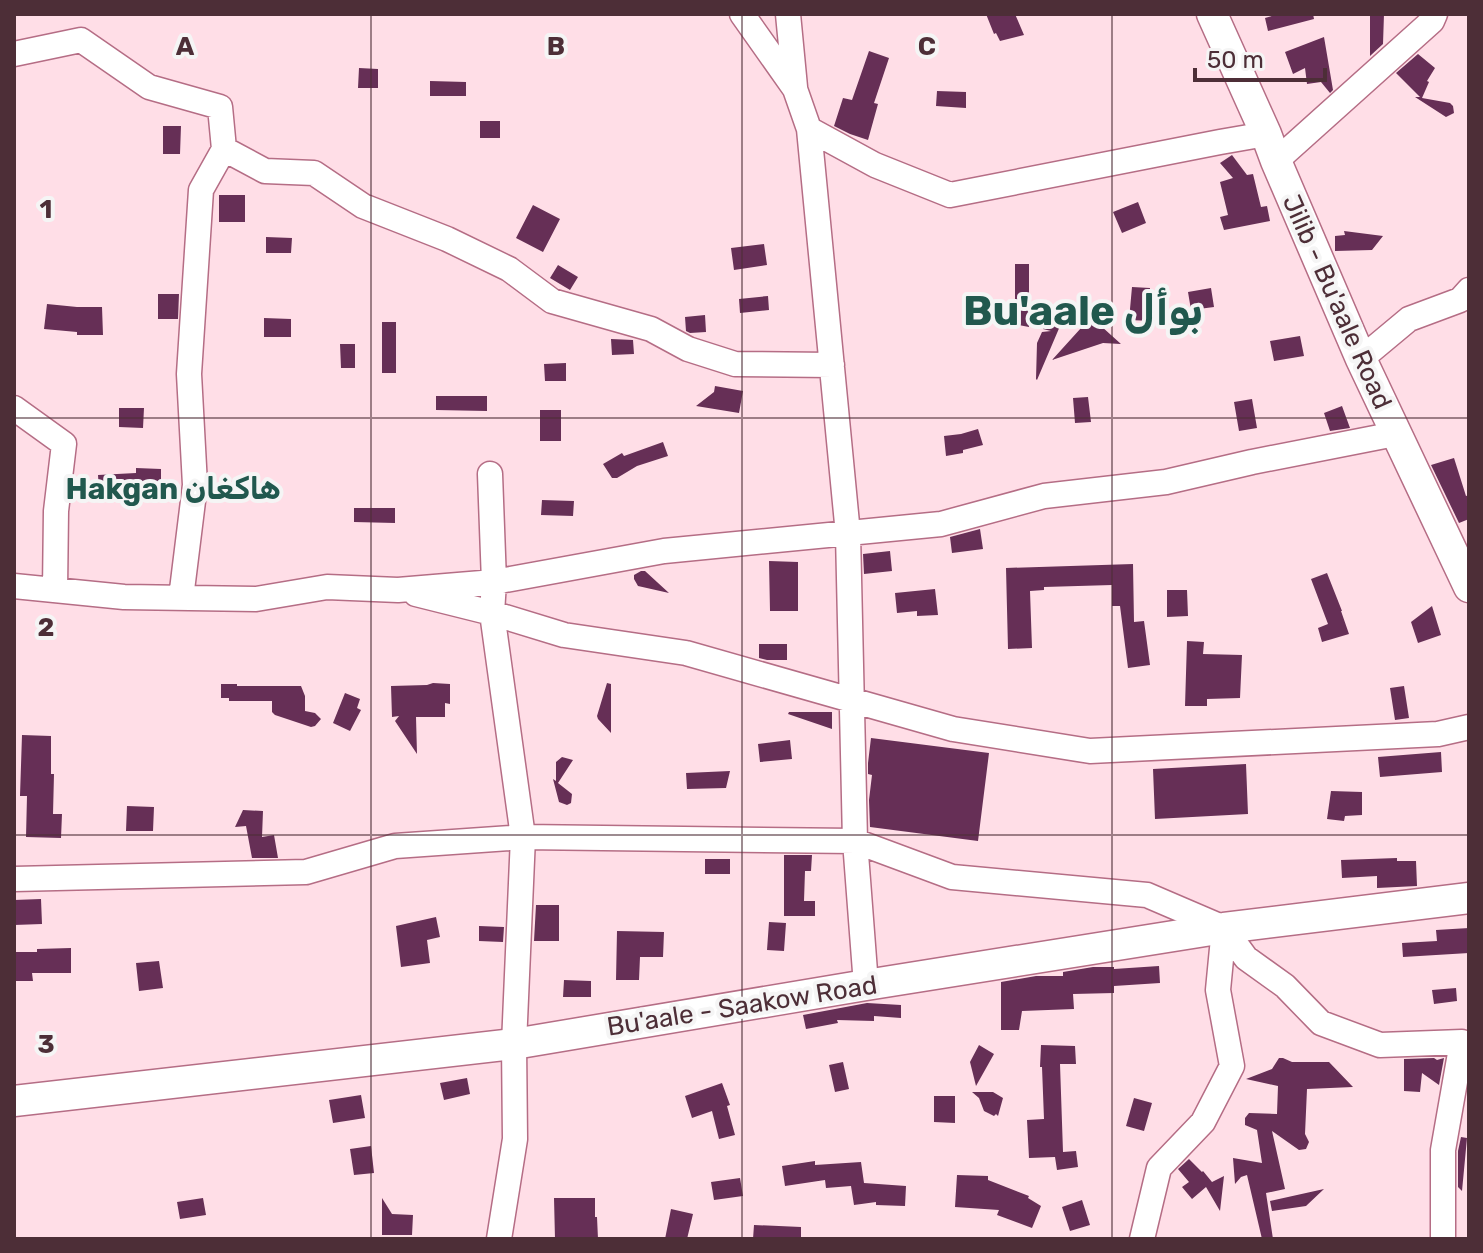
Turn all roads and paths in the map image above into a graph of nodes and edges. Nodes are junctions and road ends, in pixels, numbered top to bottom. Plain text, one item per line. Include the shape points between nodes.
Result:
1 (742, 14) edge
2 (788, 14) edge
3 (1212, 14) edge
4 (1435, 14) edge
5 (14, 54) edge
6 (795, 89) junction
7 (809, 129) junction
8 (1271, 148) junction
9 (224, 149) junction
10 (1469, 290) edge
11 (1361, 359) junction
12 (832, 365) junction
13 (14, 408) edge
14 (1395, 434) junction
15 (490, 474) dead end
16 (848, 534) junction
17 (494, 582) junction
18 (14, 586) edge
19 (1469, 587) edge
20 (55, 590) junction
21 (398, 590) junction
22 (181, 598) junction
23 (492, 613) junction
24 (852, 700) junction
25 (1469, 727) edge
26 (523, 837) junction
27 (855, 841) junction
28 (14, 879) edge
29 (1469, 898) edge
30 (1224, 928) junction
31 (866, 985) junction
32 (514, 1044) junction
33 (14, 1101) edge
34 (499, 1239) edge
35 (1142, 1239) edge
36 (1443, 1239) edge

1 - 6 street
2 - 6 street
3 - 8 main road, Jilib - Bu'aale Road
4 - 8 street
5 - 9 street via 81,40 149,87 220,107
6 - 7 street
7 - 8 street via 875,165 950,195 1220,142
7 - 12 street
8 - 11 main road, Jilib - Bu'aale Road
9 - 12 street via 265,171 314,173 363,206 509,269 552,301 651,329 688,349 735,364
9 - 22 street via 201,190 189,374 195,485
10 - 11 street via 1460,300 1409,319
11 - 14 main road, Jilib - Bu'aale Road
12 - 16 street
13 - 20 street via 64,444
14 - 16 street via 1166,482 1044,496 941,524
14 - 19 main road, Jilib - Bu'aale Road
15 - 17 street
16 - 17 street via 664,551
16 - 24 street
17 - 21 street
17 - 23 street
18 - 20 street
20 - 22 street
21 - 22 street via 327,587 256,599
21 - 23 street
23 - 24 street via 564,635 686,653
23 - 26 street
24 - 25 street via 953,729 1090,751 1438,734
24 - 27 street
26 - 27 street
26 - 28 street via 395,846 306,872
26 - 32 street
27 - 30 street via 952,877 1147,895
27 - 31 street
29 - 30 main road, Bu'aale - Saakow Road
30 - 31 main road, Bu'aale - Saakow Road
30 - 35 street via 1218,990 1232,1066 1203,1122 1159,1168
30 - 36 street via 1246,958 1285,986 1321,1023 1380,1045 1462,1042 1443,1150
31 - 32 main road, Bu'aale - Saakow Road
32 - 33 main road, Bu'aale - Saakow Road
32 - 34 street via 515,1139

